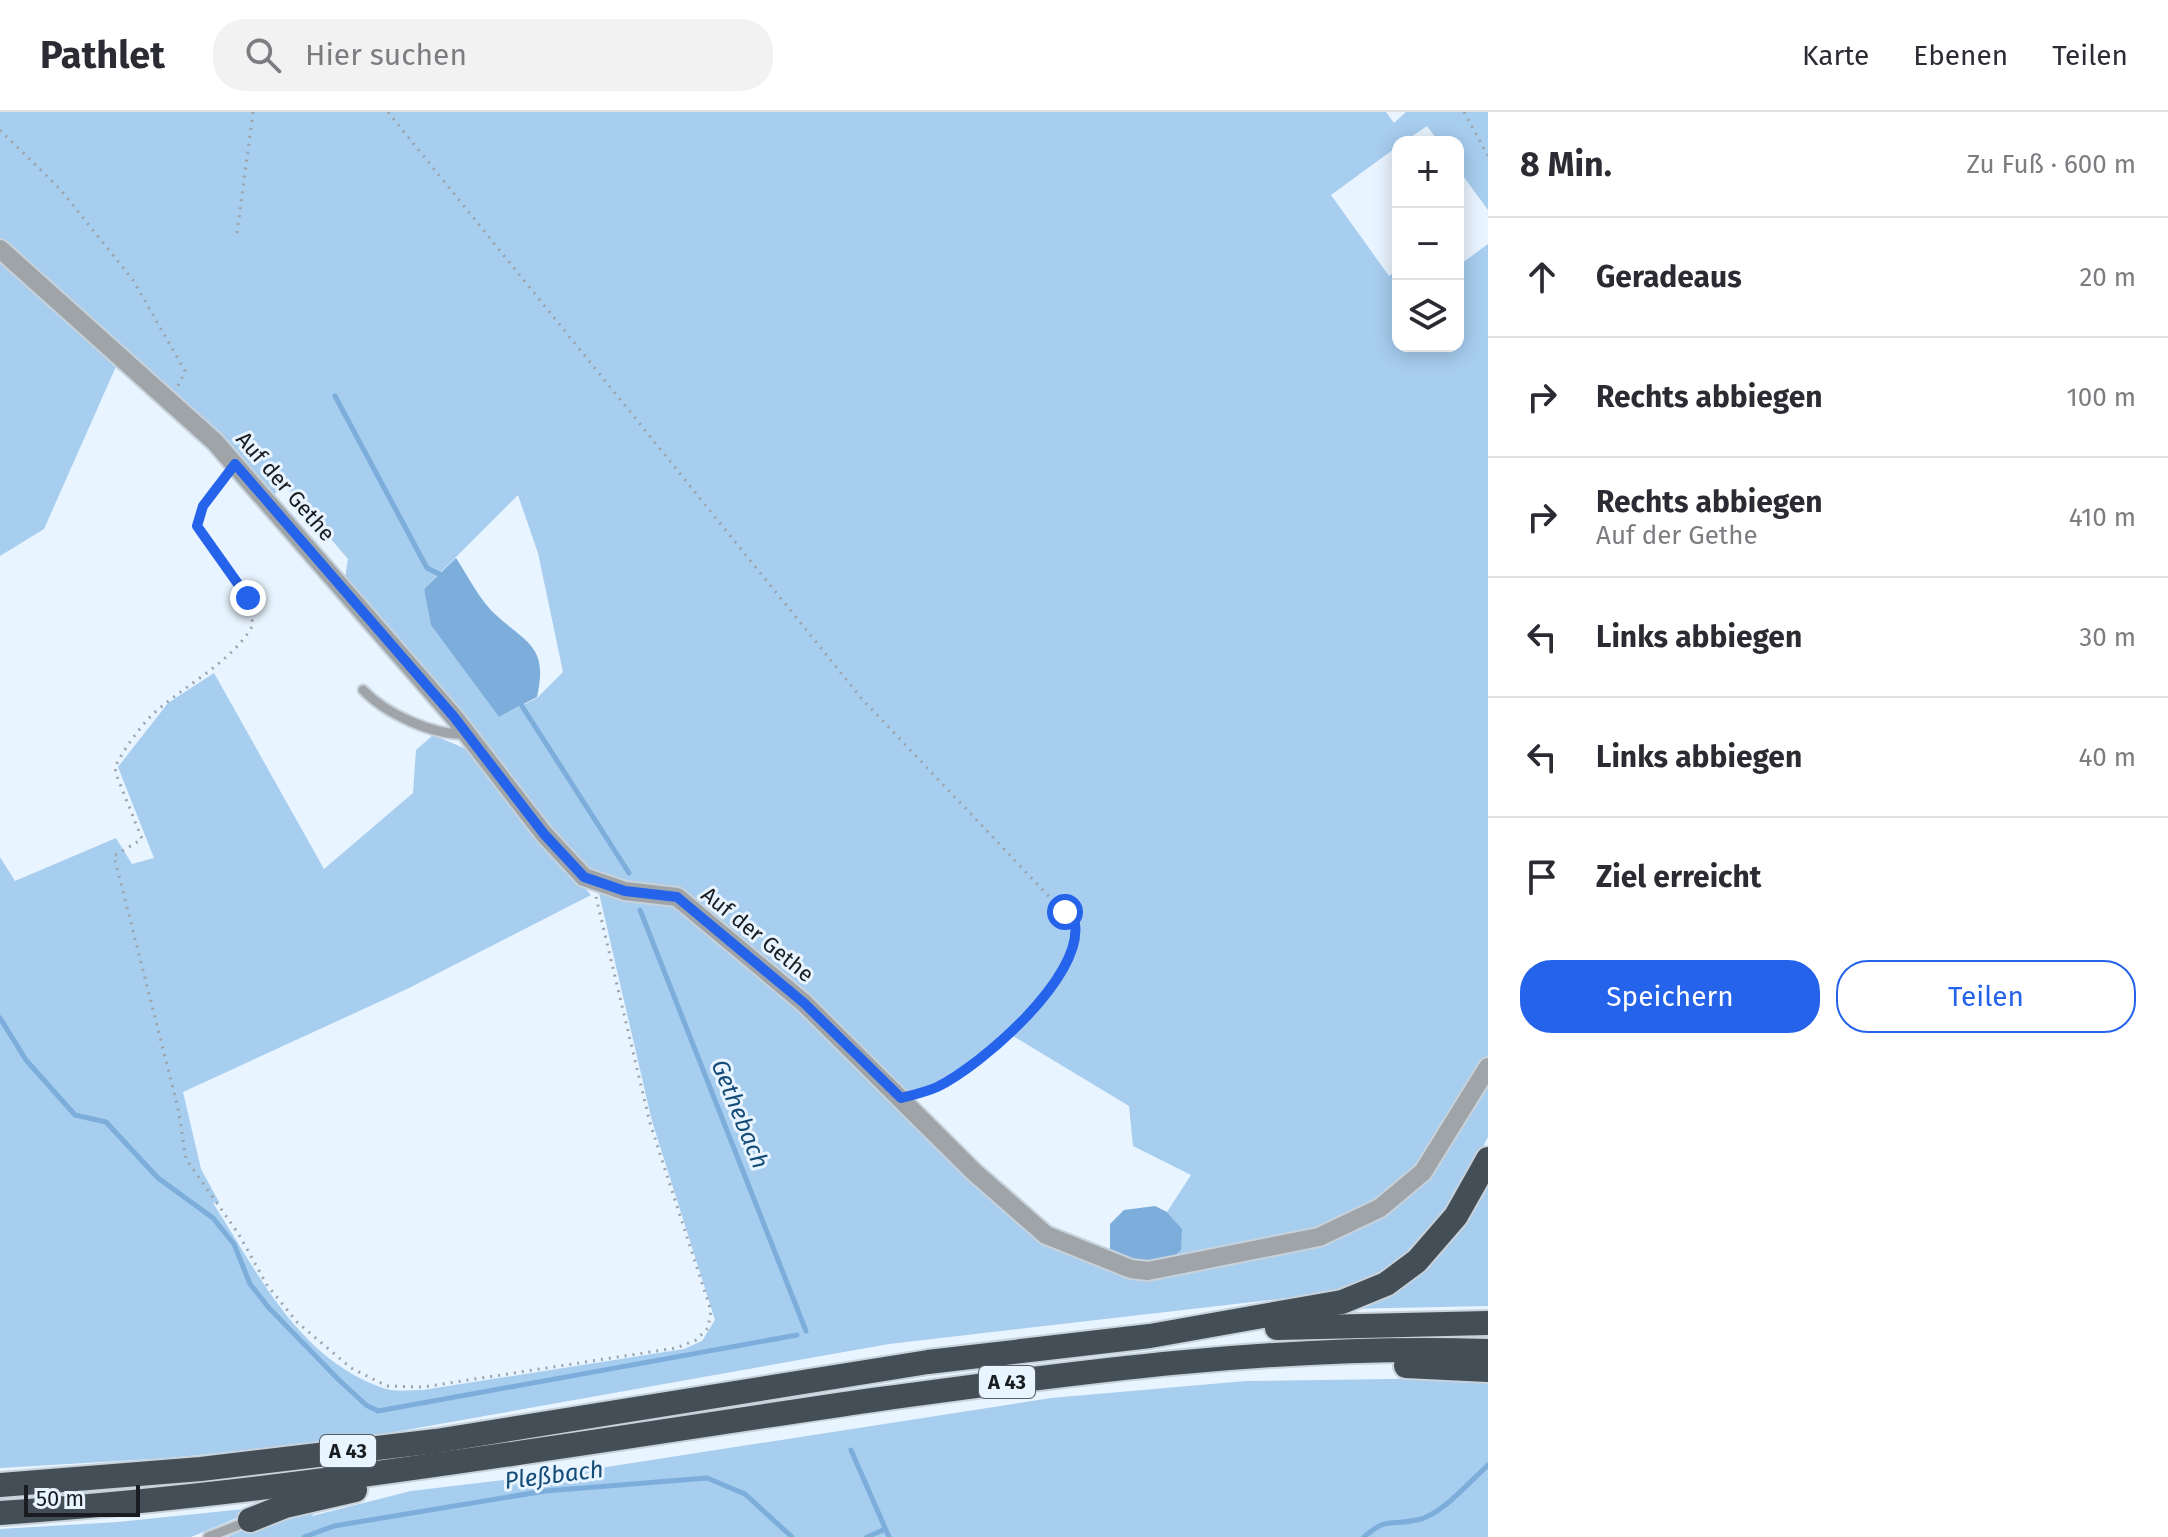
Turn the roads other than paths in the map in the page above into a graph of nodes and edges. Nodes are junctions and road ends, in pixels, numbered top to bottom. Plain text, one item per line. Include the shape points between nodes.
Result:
1 (0, 249) edge
2 (363, 690) dead end
3 (467, 734) junction
4 (1488, 1067) edge
5 (1488, 1159) edge
6 (1488, 1323) edge
7 (1150, 1336) junction
8 (1488, 1351) edge
9 (1224, 1359) junction
10 (1488, 1370) edge
11 (493, 1458) junction
12 (0, 1485) edge
13 (0, 1513) edge
14 (250, 1520) joint
15 (208, 1537) edge

1 - 3 street, Auf der Gethe via 235,464
2 - 3 lane via 374,701 445,735
3 - 4 street, Auf der Gethe via 584,877 625,891 677,897 804,1003 973,1171 1046,1235 1131,1269 1148,1271 1319,1237 1380,1208 1423,1172
5 - 7 highway via 1439,1239 1386,1284 1342,1302
6 - 7 highway, A 43 via 1325,1325
7 - 12 highway, A 43 via 928,1362 436,1441 201,1469
8 - 9 highway, A 43 via 1336,1351
9 - 10 highway
9 - 11 highway, A 43 via 1020,1380
11 - 13 highway, A 43 via 198,1496
11 - 14 highway via 285,1506
14 - 15 lane

